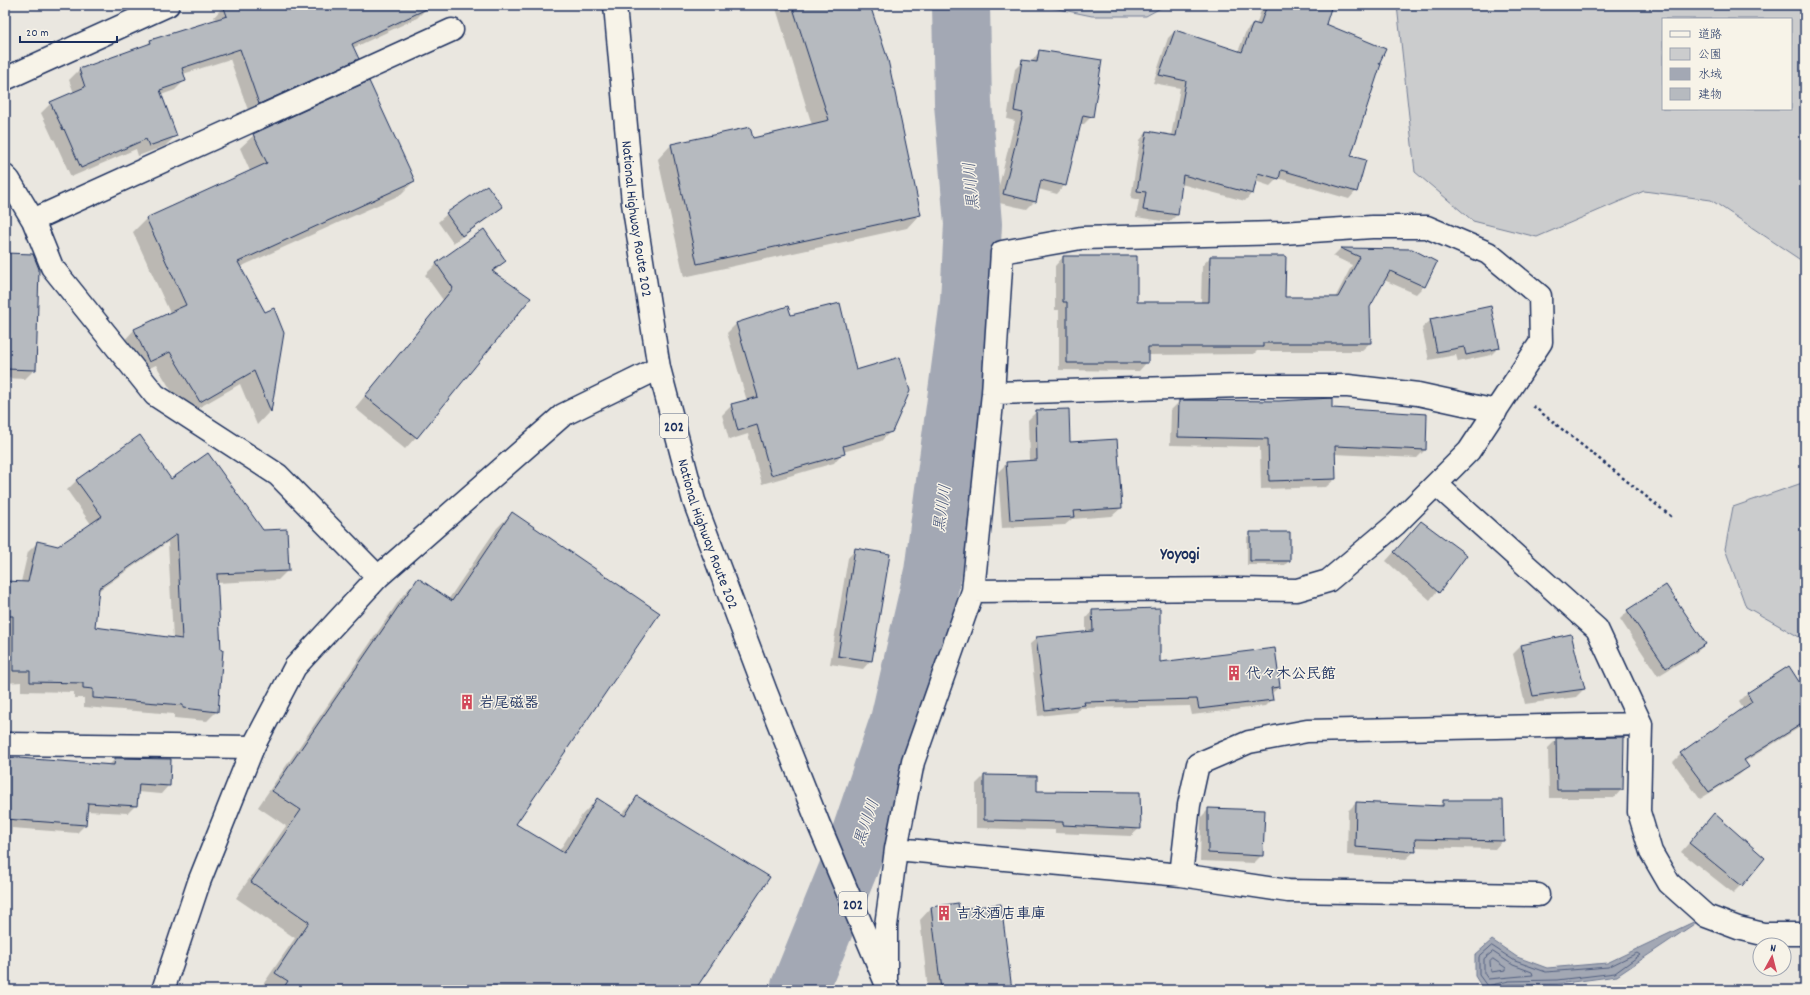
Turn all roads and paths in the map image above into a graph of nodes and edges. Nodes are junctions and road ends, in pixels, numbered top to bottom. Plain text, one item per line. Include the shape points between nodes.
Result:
1 (168, 5) edge
2 (615, 5) edge
3 (452, 30) dead end
4 (5, 79) edge
5 (5, 176) edge
6 (32, 220) junction
7 (659, 368) junction
8 (993, 393) junction
9 (1528, 402) dead end
10 (1496, 412) junction
11 (1437, 485) junction
12 (1673, 518) dead end
13 (378, 577) junction
14 (973, 591) junction
15 (1641, 724) junction
16 (5, 744) edge
17 (253, 747) junction
18 (896, 849) junction
19 (1180, 875) junction
20 (1538, 895) dead end
21 (1804, 930) edge
22 (888, 986) edge
23 (163, 990) edge

1 - 4 main road
2 - 7 main road, National Highway Route 202 / 202 via 633,203
3 - 6 main road
5 - 6 main road
6 - 13 main road via 52,267 155,395 278,475
7 - 13 main road via 563,415
7 - 22 main road, National Highway Route 202 / 202 via 694,501 819,825
8 - 10 main road via 1243,386 1348,386 1418,394
8 - 10 main road via 1002,252 1081,238 1282,233 1372,227 1427,228 1488,253 1540,296 1540,342
8 - 14 main road
9 - 12 path
10 - 11 main road via 1469,451
11 - 14 main road via 1396,524 1328,581 1297,590
11 - 15 main road via 1597,629
13 - 17 main road via 295,667
14 - 18 main road via 912,762
15 - 19 main road via 1308,731 1249,742 1198,764 1189,805
15 - 21 main road via 1640,812 1651,852 1668,883 1706,916 1738,928 1763,934
16 - 17 main road
17 - 23 main road via 199,882
18 - 19 main road
18 - 22 main road via 886,926
19 - 20 main road via 1288,891

